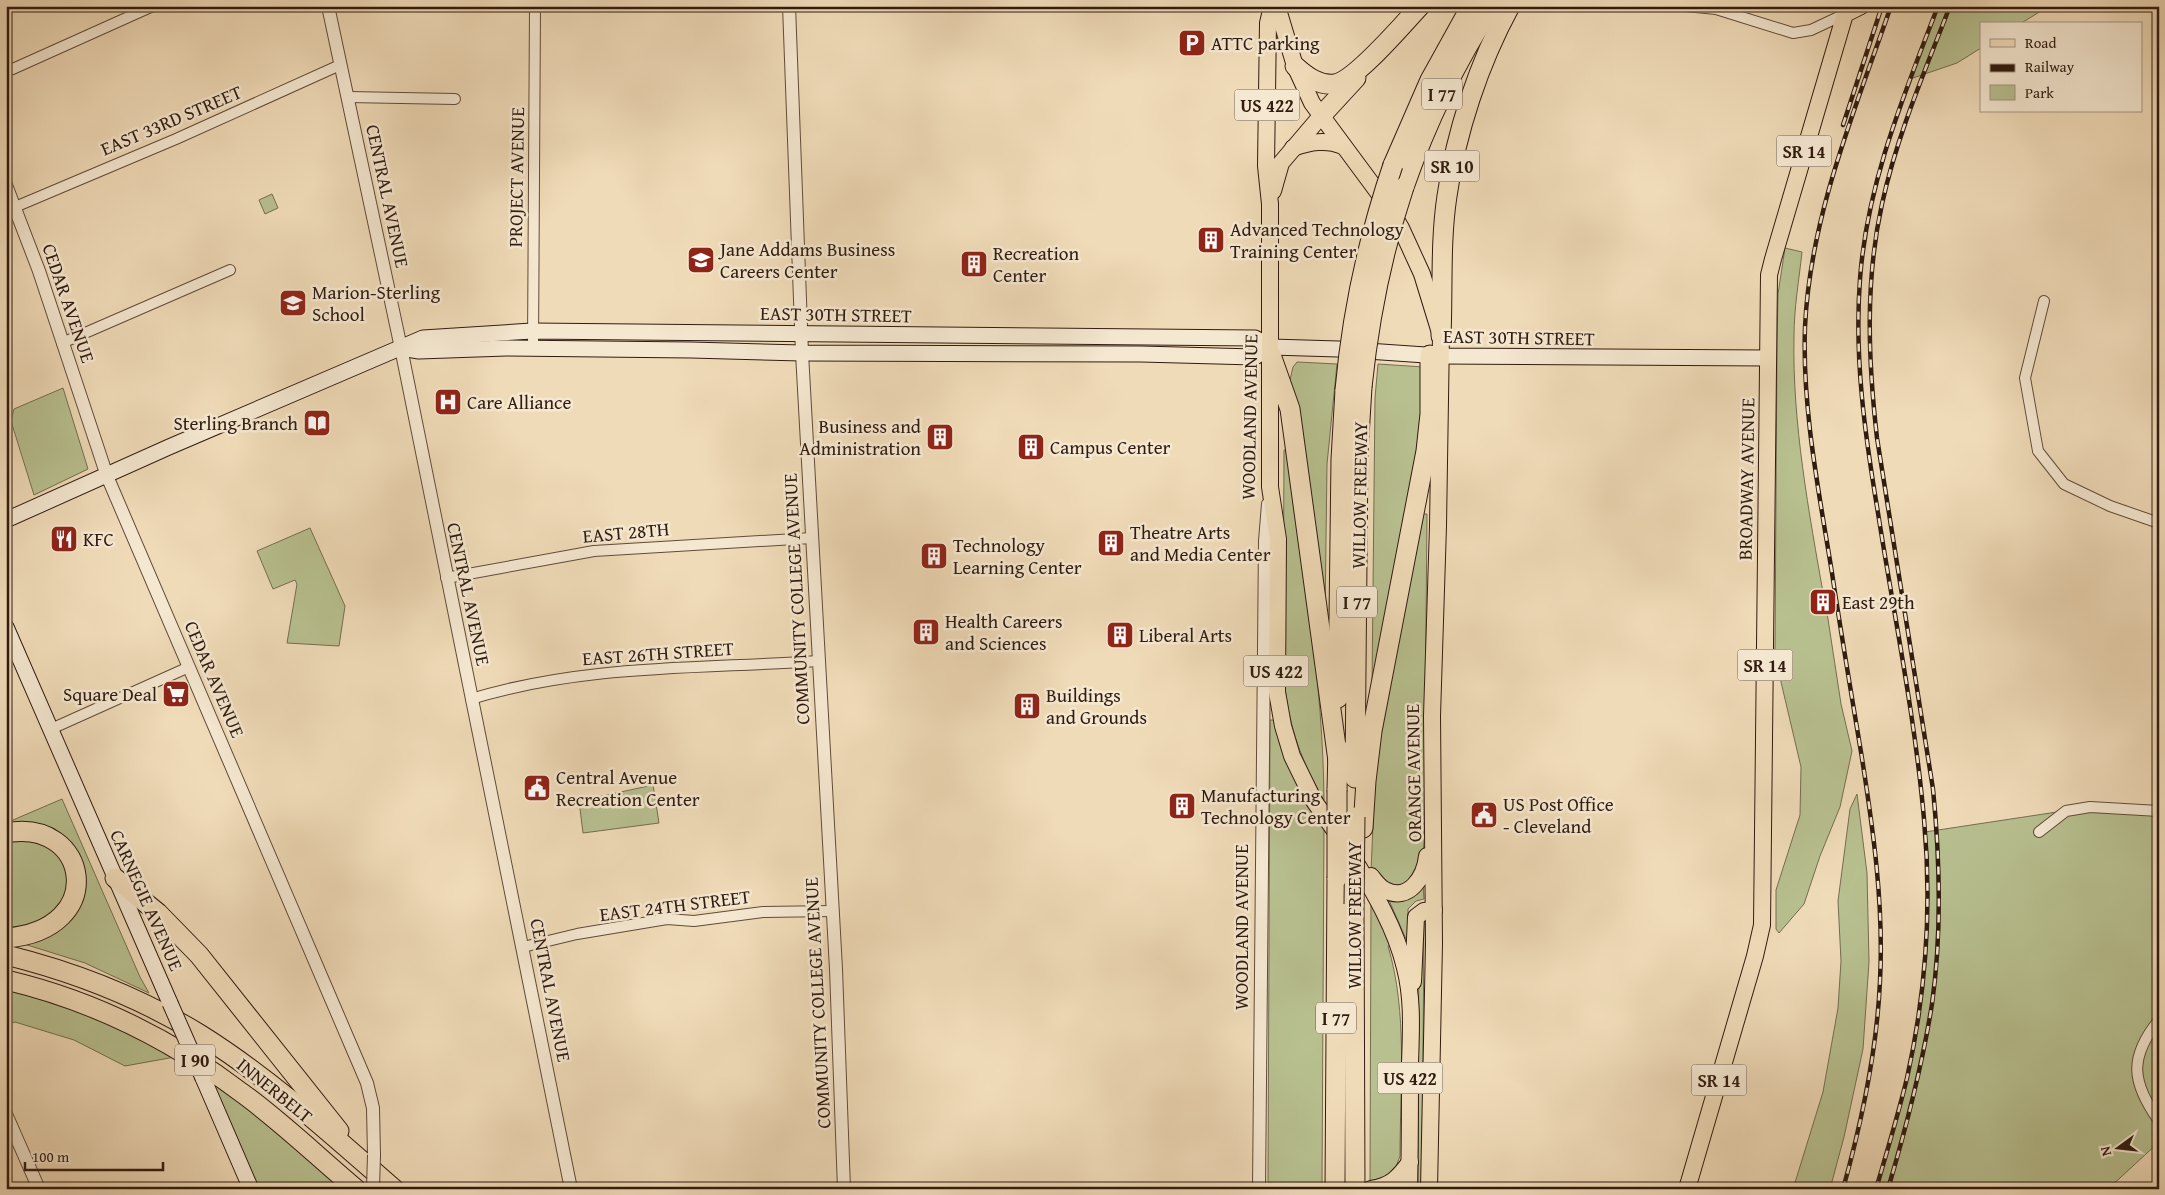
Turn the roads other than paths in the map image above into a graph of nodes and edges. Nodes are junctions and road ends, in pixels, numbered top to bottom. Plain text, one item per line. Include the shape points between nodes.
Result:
1 (153, 6) edge
2 (328, 6) edge
3 (535, 6) edge
4 (789, 6) edge
5 (1272, 6) edge
6 (1277, 6) edge
7 (1420, 6) edge
8 (1471, 6) edge
9 (1492, 6) edge
10 (1510, 6) edge
11 (1686, 6) edge
12 (1700, 6) edge
13 (1861, 6) edge
14 (1845, 14) junction
15 (1384, 45) junction
16 (340, 65) junction
17 (1295, 66) junction
18 (6, 72) edge
19 (348, 97) junction
20 (455, 99) dead end
21 (1321, 116) junction
22 (1344, 146) junction
23 (1293, 148) junction
24 (6, 185) edge
25 (1270, 204) junction
26 (16, 207) junction
27 (230, 270) dead end
28 (2044, 301) dead end
29 (1429, 303) junction
30 (532, 331) junction
31 (802, 334) junction
32 (1440, 336) junction
33 (62, 343) junction
34 (401, 348) junction
35 (533, 349) junction
36 (1271, 351) junction
37 (802, 354) junction
38 (1435, 356) junction
39 (1767, 358) junction
40 (1354, 389) junction
41 (106, 476) junction
42 (1270, 487) junction
43 (6, 520) edge
44 (2159, 523) edge
45 (812, 538) junction
46 (446, 578) junction
47 (6, 628) edge
48 (818, 661) junction
49 (189, 667) junction
50 (471, 699) junction
51 (1432, 716) junction
52 (50, 728) junction
53 (1338, 761) junction
54 (2159, 811) edge
55 (1359, 822) junction
56 (2039, 832) dead end
57 (6, 833) edge
58 (1341, 840) junction
59 (115, 878) junction
60 (1434, 910) junction
61 (833, 911) junction
62 (6, 938) edge
63 (523, 947) junction
64 (6, 955) edge
65 (6, 980) edge
66 (1411, 1016) junction
67 (2159, 1020) edge
68 (6, 1114) edge
69 (2159, 1122) edge
70 (368, 1158) junction
71 (1410, 1162) junction
72 (1334, 1186) edge
73 (40, 1189) edge
74 (250, 1189) edge
75 (356, 1189) edge
76 (373, 1189) edge
77 (394, 1189) edge
78 (571, 1189) edge
79 (844, 1189) edge
80 (1259, 1189) edge
81 (1355, 1189) edge
82 (1371, 1189) edge
83 (1409, 1189) edge
84 (1430, 1189) edge
85 (1687, 1189) edge

1 - 18 street
2 - 16 street, CENTRAL AVENUE
3 - 30 street, PROJECT AVENUE
4 - 31 street, COMMUNITY COLLEGE AVENUE
5 - 25 main road, WOODLAND AVENUE / US 422 via 1268,23 1266,166
6 - 17 main road, US 422
7 - 15 highway
8 - 40 highway, WILLOW FREEWAY / I 77, bridge via 1430,80 1393,165 1374,225 1351,333
9 - 40 highway, WILLOW FREEWAY / I 77, bridge via 1441,96 1404,187 1382,262
10 - 32 highway, SR 10 via 1482,69 1453,165 1445,212
11 - 12 street
12 - 14 street via 1792,33 1811,30
13 - 14 main road
14 - 39 main road, BROADWAY AVENUE / SR 14 via 1771,264
15 - 17 highway via 1352,75 1338,83 1318,82
15 - 21 highway
16 - 19 street, CENTRAL AVENUE
16 - 26 street, EAST 33RD STREET
17 - 21 main road, US 422
19 - 20 street
19 - 34 street, CENTRAL AVENUE
21 - 22 main road, US 422
21 - 23 main road
22 - 23 main road via 1320,142
22 - 29 main road, US 422 via 1401,228 1422,274
23 - 25 main road via 1278,170
24 - 26 street, CEDAR AVENUE
25 - 36 main road, WOODLAND AVENUE / US 422
26 - 33 street, CEDAR AVENUE
27 - 33 street
28 - 44 street via 2025,378 2038,451 2064,484 2110,506
29 - 32 main road, US 422
29 - 38 main road
30 - 31 main road, EAST 30TH STREET
30 - 34 main road, EAST 30TH STREET via 423,338
30 - 35 street, PROJECT AVENUE
31 - 36 main road, EAST 30TH STREET via 1255,338
31 - 37 street, COMMUNITY COLLEGE AVENUE
32 - 38 main road, US 422
33 - 41 street, CEDAR AVENUE
34 - 35 main road, EAST 30TH STREET via 419,351
34 - 41 main road, EAST 30TH STREET
34 - 46 street, CENTRAL AVENUE
35 - 37 main road, EAST 30TH STREET
36 - 37 main road, EAST 30TH STREET via 1255,357
36 - 38 main road, EAST 30TH STREET via 1338,349
36 - 42 main road, WOODLAND AVENUE / US 422
36 - 53 highway via 1290,409
37 - 45 street, COMMUNITY COLLEGE AVENUE
38 - 39 main road, EAST 30TH STREET
38 - 51 main road, ORANGE AVENUE / US 422 via 1438,526
38 - 55 highway via 1426,452 1372,731
39 - 85 main road, BROADWAY AVENUE / SR 14 via 1763,908 1751,971
40 - 53 highway, WILLOW FREEWAY / I 77 via 1341,468
40 - 55 highway, WILLOW FREEWAY / I 77 via 1358,470
41 - 43 main road, EAST 30TH STREET
41 - 49 street, CEDAR AVENUE
42 - 58 main road, US 422 via 1278,539 1276,674 1283,726 1299,772
42 - 80 street, WOODLAND AVENUE via 1265,541
45 - 46 street, EAST 28TH via 594,551
45 - 48 street, COMMUNITY COLLEGE AVENUE
46 - 50 street, CENTRAL AVENUE
47 - 52 main road, CARNEGIE AVENUE
48 - 50 street, EAST 26TH STREET via 611,671
48 - 61 street, COMMUNITY COLLEGE AVENUE
49 - 52 street
49 - 70 street, CEDAR AVENUE via 367,1083 373,1108
50 - 63 street, CENTRAL AVENUE
51 - 58 main road via 1427,858 1420,880 1405,891 1386,891
51 - 60 main road, ORANGE AVENUE / US 422
52 - 59 main road, CARNEGIE AVENUE
53 - 72 highway, WILLOW FREEWAY / I 77, bridge
54 - 56 street via 2090,807 2066,811
55 - 81 highway via 1361,1010
57 - 62 highway via 31,832 51,838 69,855 76,879 73,902 56,923 24,937
58 - 66 main road, US 422 via 1374,894 1398,944 1407,976
59 - 70 highway via 158,913 199,955
59 - 74 main road, CARNEGIE AVENUE, bridge
60 - 66 main road via 1421,912 1415,920
60 - 84 main road, ORANGE AVENUE / US 422
61 - 63 street, EAST 24TH STREET via 763,912 699,920 667,920 577,934
61 - 79 street, COMMUNITY COLLEGE AVENUE
63 - 78 street, CENTRAL AVENUE
64 - 70 highway, INNERBELT / I 90 via 108,987 200,1035 255,1072
65 - 75 highway, INNERBELT / I 90 via 34,986 99,1010 158,1038 243,1093
66 - 71 main road, US 422
67 - 69 street via 2140,1048 2136,1071 2146,1103
68 - 73 street
70 - 76 street, CEDAR AVENUE, bridge
70 - 77 highway, INNERBELT / I 90
71 - 82 main road via 1394,1182
71 - 83 main road, US 422

